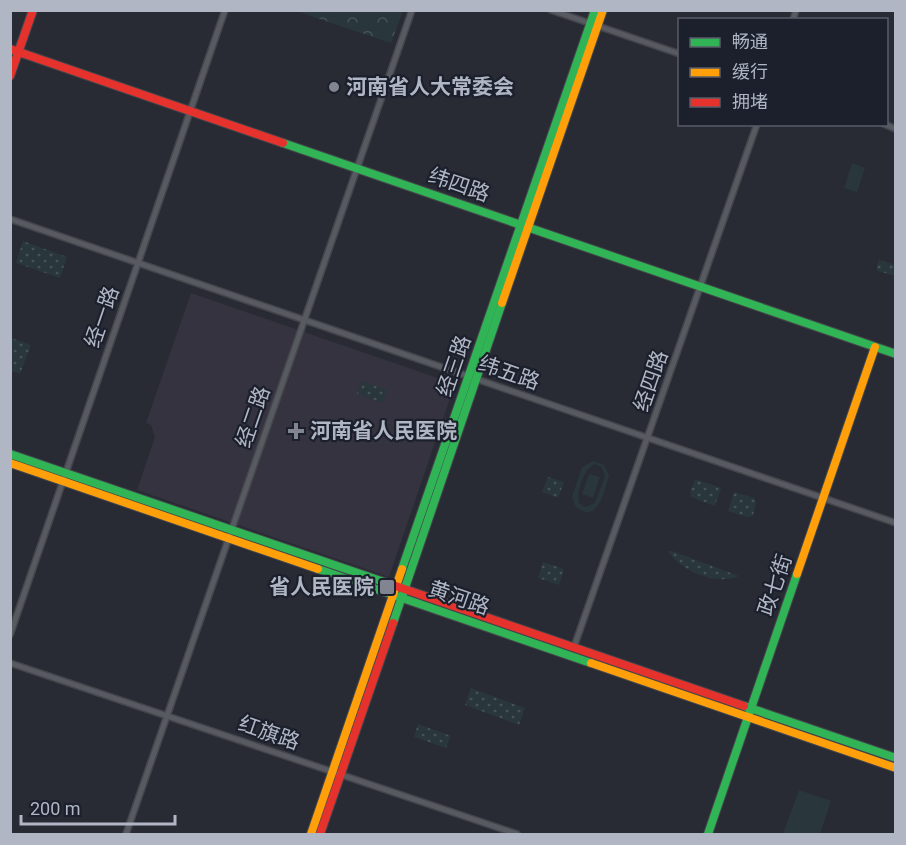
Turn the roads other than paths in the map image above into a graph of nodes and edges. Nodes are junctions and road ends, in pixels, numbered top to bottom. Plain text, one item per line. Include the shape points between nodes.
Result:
1 (33, 10) edge
2 (225, 10) edge
3 (412, 10) edge
4 (551, 10) edge
5 (604, 10) edge
6 (595, 18) edge
7 (15, 51) edge
8 (678, 53) edge
9 (10, 76) edge
10 (190, 111) junction
11 (756, 126) edge
12 (357, 169) junction
13 (10, 219) edge
14 (525, 227) junction
15 (138, 263) junction
16 (702, 287) junction
17 (304, 320) junction
18 (875, 347) junction
19 (896, 354) edge
20 (469, 377) junction
21 (477, 380) junction
22 (648, 439) junction
23 (10, 454) edge
24 (10, 464) edge
25 (64, 477) junction
26 (824, 499) junction
27 (896, 523) edge
28 (230, 534) junction
29 (395, 591) junction
30 (404, 594) junction
31 (10, 635) edge
32 (574, 647) junction
33 (10, 663) edge
34 (750, 713) junction
35 (168, 716) junction
36 (896, 758) edge
37 (896, 768) edge
38 (332, 771) junction
39 (341, 774) junction
40 (126, 834) edge
41 (311, 834) edge
42 (321, 834) edge
43 (517, 834) edge
44 (708, 834) edge

1 - 7 main road
2 - 10 street, 经一路
3 - 12 street, 经二路
4 - 6 street
5 - 6 main road, 经三路
6 - 8 street
6 - 14 main road, 经三路
7 - 9 main road
7 - 10 main road, 纬四路
10 - 12 main road, 纬四路
10 - 15 street, 经一路
11 - 16 street, 经四路
12 - 14 main road, 纬四路
12 - 17 street, 经二路
13 - 15 street, 纬五路
14 - 16 main road, 纬四路
14 - 20 main road, 经三路
14 - 21 main road, 经三路
15 - 17 street, 纬五路
15 - 25 street, 经一路
16 - 18 main road, 纬四路
16 - 22 street, 经四路
17 - 20 street, 纬五路
17 - 28 street, 经二路
18 - 19 main road, 纬四路
18 - 26 main road, 政七街
20 - 21 street, 纬五路
20 - 29 main road, 经三路
21 - 22 street, 纬五路
21 - 30 main road, 经三路
22 - 26 street, 纬五路
22 - 32 street, 经四路
23 - 25 main road, 黄河路
24 - 25 main road, 黄河路
25 - 28 main road, 黄河路
25 - 31 street, 经一路
26 - 27 street, 纬五路
26 - 34 main road, 政七街
28 - 29 main road, 黄河路
28 - 35 street, 经二路
29 - 30 main road, 黄河路
29 - 38 main road, 经三路
30 - 32 main road, 黄河路
30 - 34 main road, 黄河路
30 - 39 main road, 经三路
32 - 34 main road, 黄河路
33 - 35 street, 红旗路
34 - 36 main road, 黄河路
34 - 37 main road, 黄河路
34 - 44 main road, 政七街
35 - 38 street, 红旗路
35 - 40 street, 经二路
38 - 39 street, 红旗路
38 - 41 main road, 经三路
39 - 42 main road, 经三路
39 - 43 street, 红旗路

